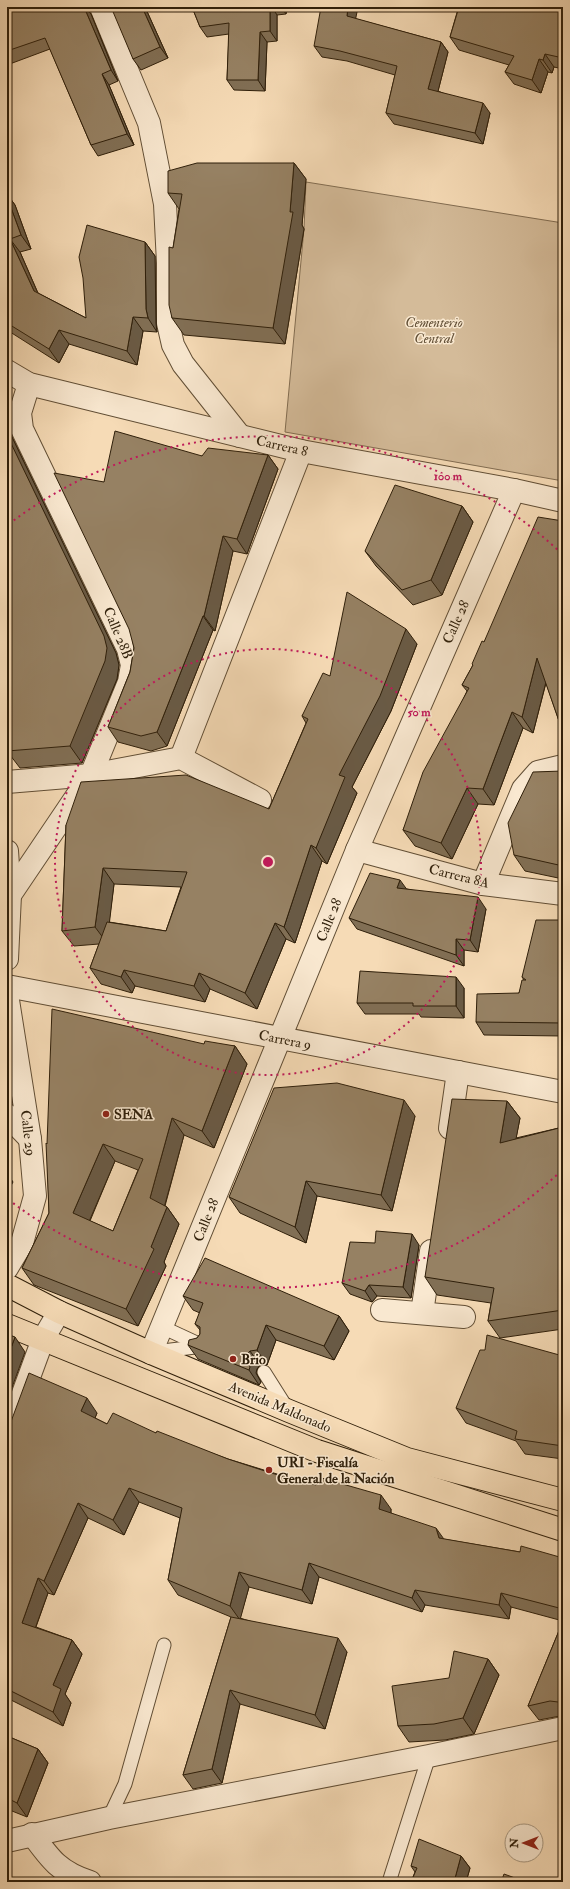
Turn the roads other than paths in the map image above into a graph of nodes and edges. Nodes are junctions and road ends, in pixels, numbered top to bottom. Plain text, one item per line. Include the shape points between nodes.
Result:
1 (101, 7) edge
2 (7, 371) edge
3 (29, 384) junction
4 (240, 436) junction
5 (301, 451) junction
6 (514, 490) junction
7 (563, 500) edge
8 (181, 758) junction
9 (563, 766) edge
10 (91, 775) junction
11 (7, 782) edge
12 (260, 800) dead end
13 (357, 850) junction
14 (7, 851) edge
15 (483, 884) junction
16 (563, 894) edge
17 (10, 895) junction
18 (7, 959) edge
19 (7, 986) edge
20 (7, 994) edge
21 (281, 1039) junction
22 (458, 1072) junction
23 (563, 1092) edge
24 (7, 1115) edge
25 (30, 1139) junction
26 (446, 1150) edge
27 (435, 1228) edge
28 (7, 1268) edge
29 (7, 1285) edge
30 (382, 1310) dead end
31 (59, 1312) junction
32 (422, 1313) junction
33 (464, 1317) dead end
34 (7, 1325) edge
35 (162, 1327) junction
36 (43, 1339) junction
37 (151, 1353) junction
38 (264, 1372) dead end
39 (289, 1411) junction
40 (7, 1436) edge
41 (563, 1500) edge
42 (563, 1530) edge
43 (164, 1645) dead end
44 (563, 1728) edge
45 (429, 1756) junction
46 (109, 1818) junction
47 (32, 1834) junction
48 (7, 1843) edge
49 (90, 1882) edge
50 (389, 1882) edge

1 - 4 street via 150,123 165,204 168,323 173,345 183,364
2 - 3 street, Carrera 8
3 - 4 street, Carrera 8
3 - 10 street, Calle 28B via 20,413 22,429 128,649 132,665 129,682
4 - 5 street, Carrera 8
5 - 6 street, Carrera 8
5 - 8 street
6 - 7 street, Carrera 8
6 - 13 street, Calle 28
8 - 10 street
8 - 12 street
9 - 15 street via 538,772 524,790
10 - 11 street
10 - 17 street, Calle 28B
13 - 15 street, Carrera 8A
13 - 21 street, Calle 28
14 - 17 street
15 - 16 street, Carrera 8A
17 - 18 street
19 - 21 street, Carrera 9
20 - 25 street, Calle 29
21 - 22 street, Carrera 9
21 - 35 street, Calle 28
22 - 23 street, Carrera 9
22 - 26 street
24 - 25 street
25 - 28 street, Calle 29 via 35,1196 22,1243
27 - 32 street
29 - 31 main road, Avenida Maldonado
30 - 32 street
31 - 36 street
31 - 37 main road, Avenida Maldonado
32 - 33 street
34 - 36 main road, Avenida Maldonado
35 - 37 street, Calle 28
35 - 37 lane via 203,1346
36 - 40 street
36 - 42 main road, Avenida Maldonado via 317,1451
37 - 39 main road, Avenida Maldonado
38 - 39 lane
39 - 41 main road, Avenida Maldonado via 407,1459
43 - 46 lane via 125,1784
44 - 45 street
45 - 46 street
45 - 50 lane
46 - 47 street
47 - 48 street
47 - 49 street via 51,1861 75,1877

